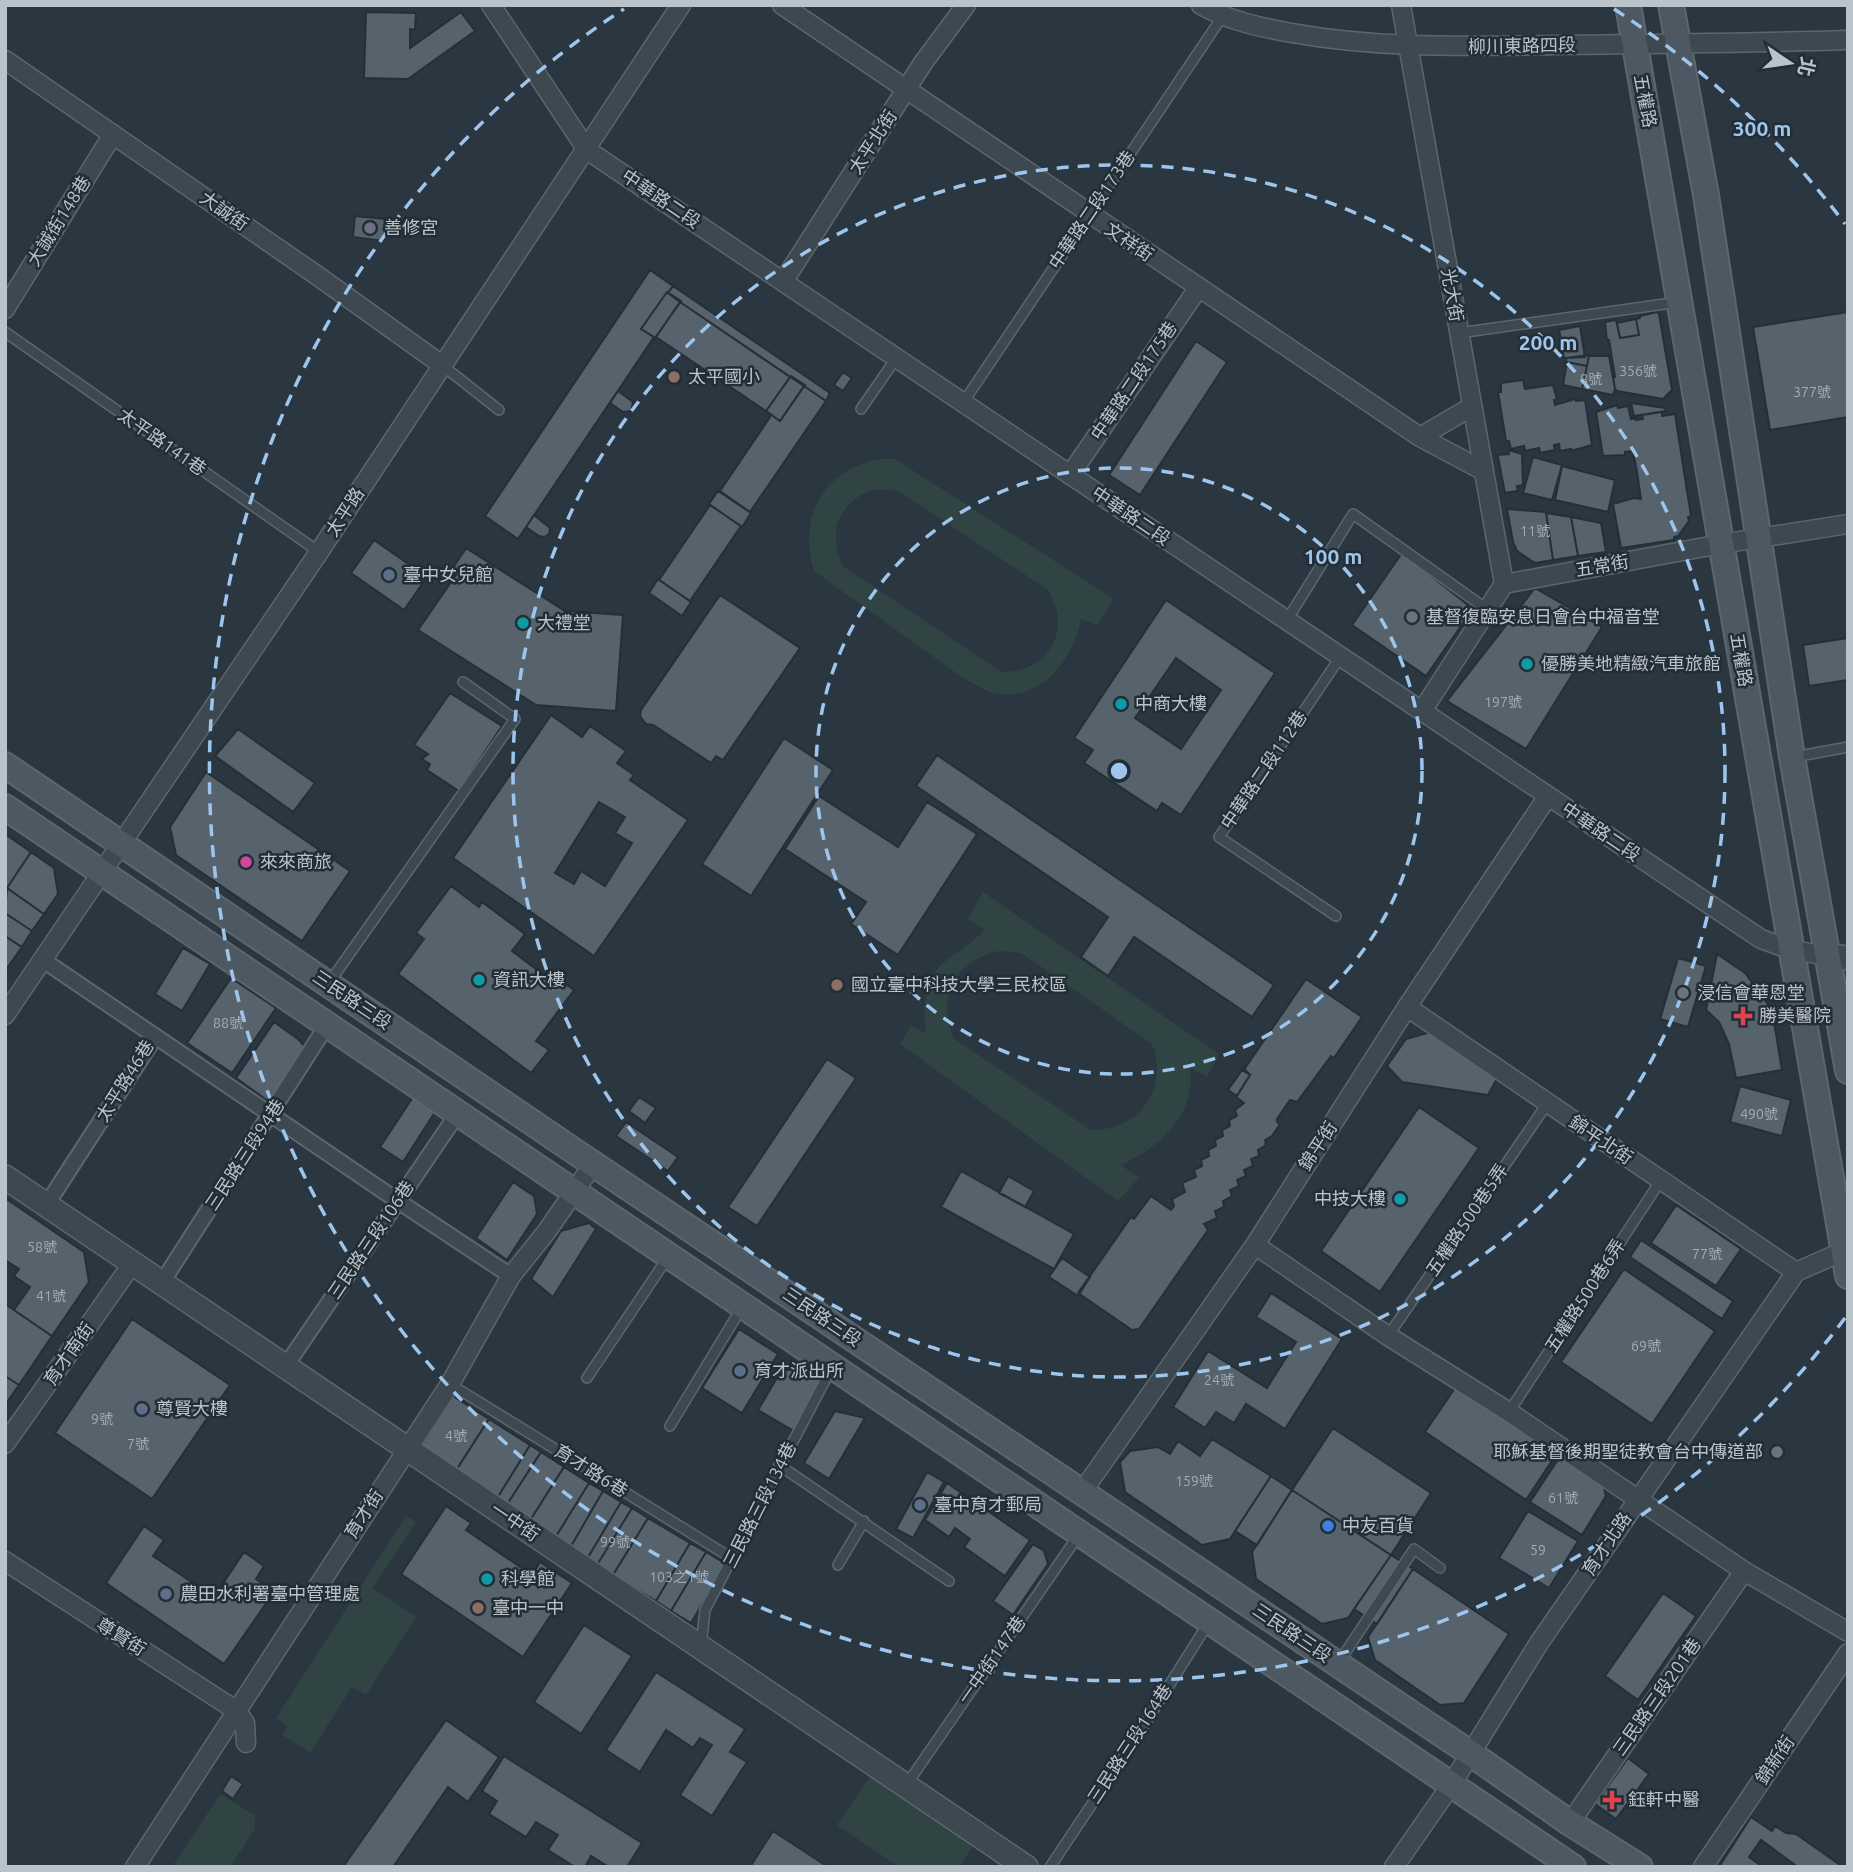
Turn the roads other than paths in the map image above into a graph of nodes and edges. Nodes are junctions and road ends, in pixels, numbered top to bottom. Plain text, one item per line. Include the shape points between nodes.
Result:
1 (491, 5) edge
2 (681, 5) edge
3 (782, 5) edge
4 (966, 5) edge
5 (1201, 5) edge
6 (1628, 5) edge
7 (1671, 5) edge
8 (1402, 12) edge
9 (1222, 17) junction
10 (1848, 40) edge
11 (1635, 44) junction
12 (1678, 45) junction
13 (1409, 47) junction
14 (5, 60) edge
15 (906, 90) junction
16 (113, 134) junction
17 (587, 150) junction
18 (1089, 215) junction
19 (783, 282) junction
20 (1199, 287) junction
21 (1680, 302) junction
22 (5, 309) edge
23 (5, 332) edge
24 (1459, 333) junction
25 (897, 357) junction
26 (442, 365) junction
27 (963, 403) junction
28 (1471, 407) junction
29 (861, 408) dead end
30 (499, 410) dead end
31 (1420, 438) junction
32 (1482, 470) junction
33 (1070, 475) junction
34 (1848, 524) edge
35 (1760, 538) junction
36 (1721, 544) junction
37 (319, 552) junction
38 (1504, 584) junction
39 (1488, 610) junction
40 (1287, 620) junction
41 (1341, 656) junction
42 (463, 682) dead end
43 (1422, 710) junction
44 (1848, 747) edge
45 (1792, 757) junction
46 (5, 765) edge
47 (1548, 796) junction
48 (5, 807) edge
49 (122, 845) junction
50 (103, 873) junction
51 (1336, 916) dead end
52 (1792, 950) junction
53 (1838, 957) edge
54 (43, 960) junction
55 (328, 984) junction
56 (1407, 1007) junction
57 (5, 1015) edge
58 (327, 1025) junction
59 (155, 1037) junction
60 (1848, 1071) edge
61 (1547, 1104) junction
62 (458, 1113) junction
63 (271, 1115) junction
64 (594, 1163) junction
65 (5, 1177) edge
66 (1661, 1180) junction
67 (574, 1192) junction
68 (398, 1201) junction
69 (47, 1204) junction
70 (1255, 1245) junction
71 (1846, 1250) edge
72 (669, 1255) junction
73 (132, 1264) junction
74 (1796, 1272) junction
75 (511, 1276) junction
76 (1848, 1276) edge
77 (161, 1284) junction
78 (743, 1306) junction
79 (1388, 1336) junction
80 (833, 1366) junction
81 (285, 1367) junction
82 (587, 1378) dead end
83 (450, 1384) junction
84 (1509, 1412) junction
85 (670, 1426) dead end
86 (5, 1444) edge
87 (406, 1449) junction
88 (779, 1465) junction
89 (1082, 1492) junction
90 (1638, 1498) junction
91 (864, 1521) junction
92 (1079, 1534) junction
93 (733, 1559) junction
94 (5, 1561) edge
95 (838, 1565) dead end
96 (1440, 1568) dead end
97 (1744, 1571) junction
98 (949, 1581) dead end
99 (1209, 1621) junction
100 (1848, 1632) edge
101 (701, 1647) junction
102 (1848, 1653) edge
103 (1338, 1664) junction
104 (237, 1711) junction
105 (246, 1743) dead end
106 (1470, 1753) junction
107 (905, 1785) junction
108 (1451, 1785) junction
109 (1570, 1823) junction
110 (135, 1867) edge
111 (1026, 1867) edge
112 (1050, 1867) edge
113 (1394, 1867) edge
114 (1573, 1867) edge
115 (1640, 1867) edge
116 (1703, 1867) edge

1 - 17 street, 中華路二段
2 - 17 street, 太平路
3 - 15 street, 文祥街
4 - 15 street, 太平北街
5 - 9 street, 柳川東路四段
6 - 11 main road, 五權路
7 - 12 main road, 五權路
8 - 13 street, 光大街
9 - 13 street, 柳川東路四段 via 1329,40
9 - 18 lane, 中華路二段173巷
10 - 12 street, 柳川東路四段
11 - 12 street, 柳川東路四段
11 - 13 street, 柳川東路四段
11 - 21 main road, 五權路
12 - 35 main road, 五權路
13 - 24 street, 光大街
14 - 16 street, 大誠街
15 - 18 street, 文祥街
15 - 19 street, 太平北街
16 - 22 street, 大誠街148巷
16 - 26 street, 大誠街
17 - 19 street, 中華路二段
17 - 26 street, 太平路
18 - 20 street, 文祥街
18 - 27 lane, 中華路二段173巷
19 - 25 street, 中華路二段
20 - 31 street, 文祥街
20 - 33 street, 中華路二段175巷
21 - 24 lane
21 - 36 main road, 五權路
23 - 37 lane, 太平路141巷
24 - 28 street, 光大街
25 - 27 street, 中華路二段
25 - 29 lane
26 - 30 lane
26 - 37 street, 太平路
27 - 33 street, 中華路二段
28 - 31 street
28 - 32 street, 光大街
31 - 32 street, 文祥街
32 - 38 street, 光大街
33 - 40 street, 中華路二段
34 - 35 street, 五常街
35 - 36 street, 五常街
35 - 45 main road, 五權路
36 - 38 street, 五常街
36 - 52 main road, 五權路
37 - 49 street, 太平路
38 - 39 street
39 - 40 lane via 1353,514
39 - 43 street
40 - 41 street, 中華路二段
41 - 43 street, 中華路二段
41 - 51 lane, 中華路二段112巷 via 1219,837
42 - 55 lane via 515,719
43 - 47 street, 中華路二段
44 - 45 lane
45 - 53 main road, 五權路
46 - 49 main road, 三民路三段
47 - 52 street, 中華路二段 via 1761,939
47 - 56 street, 錦平街
48 - 50 main road, 三民路三段
49 - 50 street, 太平路
49 - 55 main road, 三民路三段
50 - 54 street, 太平路
50 - 58 main road, 三民路三段
52 - 53 street, 中華路二段
52 - 71 main road, 五權路
53 - 60 main road, 五權路
54 - 57 street, 太平路
54 - 59 street, 太平路46巷
55 - 64 main road, 三民路三段
56 - 61 street, 錦平北街
56 - 70 street, 錦平街
58 - 62 main road, 三民路三段
58 - 63 street, 三民路三段94巷
59 - 63 street
59 - 69 street, 太平路46巷
61 - 66 street, 錦平北街
61 - 79 lane, 五權路500巷5弄
62 - 67 main road, 三民路三段
62 - 68 street, 三民路三段106巷
63 - 68 street
63 - 77 street, 三民路三段94巷
64 - 67 street, 育才街
64 - 89 main road, 三民路三段
65 - 69 street, 一中街
66 - 74 street, 錦平北街
66 - 84 lane, 五權路500巷6弄
67 - 72 main road, 三民路三段
67 - 75 street, 育才街
68 - 75 street
68 - 81 street, 三民路三段106巷
69 - 73 street, 一中街
70 - 79 street
70 - 89 street, 錦平街
71 - 74 street
71 - 76 main road, 五權路
72 - 78 main road, 三民路三段
72 - 82 lane
73 - 77 street, 一中街
73 - 86 street, 育才南街
74 - 90 street, 育才北路
75 - 83 street, 育才街
77 - 81 street, 一中街
78 - 80 main road, 三民路三段
78 - 85 lane
79 - 84 street
80 - 88 lane, 三民路三段134巷
80 - 92 main road, 三民路三段
81 - 87 street, 一中街
83 - 87 street, 育才街
83 - 93 lane, 育才路6巷
84 - 90 street
87 - 101 street, 一中街
87 - 104 street, 育才街
88 - 91 lane
88 - 93 lane, 三民路三段134巷
89 - 103 main road, 三民路三段
90 - 97 street
90 - 106 street, 育才北路
91 - 95 lane
91 - 98 lane
92 - 99 main road, 三民路三段
92 - 107 lane, 一中街147巷
93 - 101 lane, 三民路三段134巷 via 705,1610
94 - 104 street, 尊賢街
96 - 103 lane via 1414,1549
97 - 100 street
97 - 109 street, 三民路三段201巷
99 - 108 main road, 三民路三段
99 - 112 lane, 三民路三段164巷
101 - 107 street, 一中街
102 - 116 street, 錦新街
103 - 106 main road, 三民路三段
104 - 105 street via 245,1723
104 - 110 street, 育才街
106 - 108 street, 育才北路
106 - 109 main road, 三民路三段
107 - 111 street, 一中街
108 - 113 street, 育才北路
108 - 114 main road, 三民路三段
109 - 115 main road, 三民路三段

